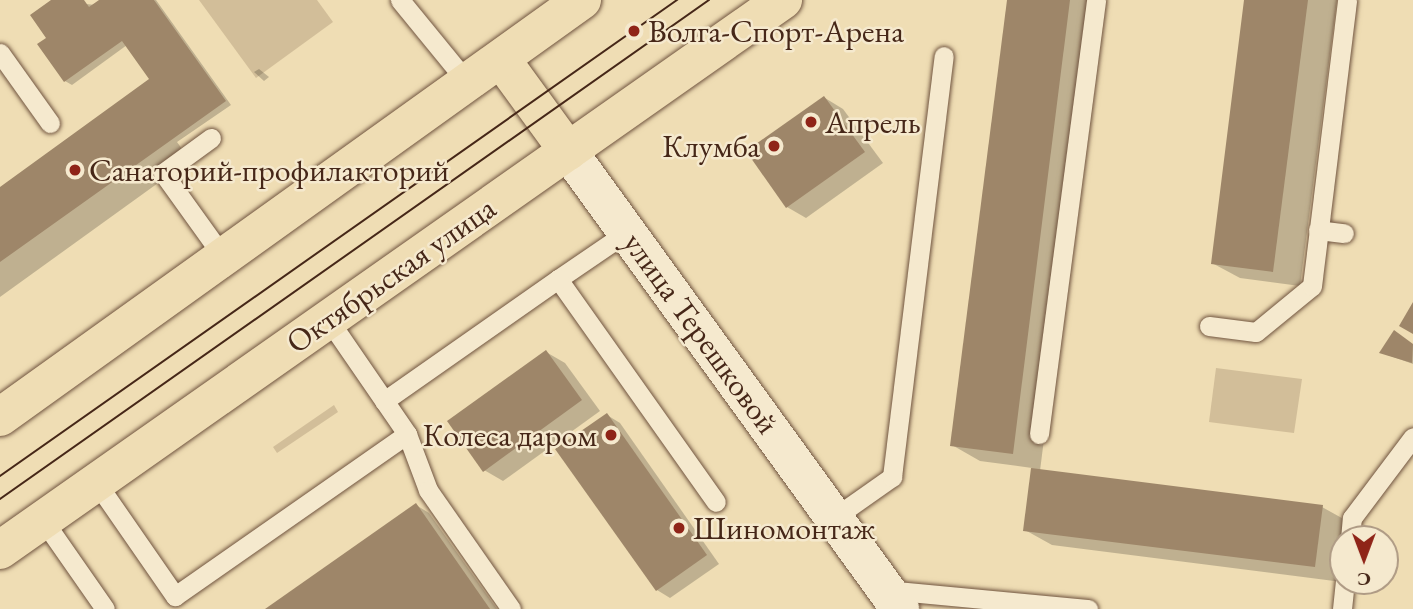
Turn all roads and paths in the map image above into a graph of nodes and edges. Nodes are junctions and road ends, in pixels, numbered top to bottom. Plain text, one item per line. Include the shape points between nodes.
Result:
1 (400, 0) edge
2 (582, 0) edge
3 (783, 0) edge
4 (1096, 0) edge
5 (1347, 0) edge
6 (0, 53) edge
7 (944, 56) dead end
8 (501, 59) junction
9 (468, 83) junction
10 (50, 123) dead end
11 (211, 138) dead end
12 (568, 151) junction
13 (1318, 230) junction
14 (627, 232) junction
15 (1344, 233) dead end
16 (224, 258) junction
17 (558, 279) junction
18 (328, 319) junction
19 (1209, 326) dead end
20 (384, 401) junction
21 (0, 417) edge
22 (407, 434) junction
23 (1039, 434) dead end
24 (1413, 437) edge
25 (96, 482) junction
26 (716, 502) dead end
27 (835, 517) junction
28 (43, 520) junction
29 (1351, 525) edge
30 (0, 550) edge
31 (893, 599) edge
32 (105, 609) edge
33 (511, 609) edge
34 (1088, 609) edge

1 - 9 lane
2 - 8 main road
3 - 12 main road, Октябрьская улица
4 - 23 lane
5 - 13 lane
6 - 10 lane
7 - 27 lane via 892,477
8 - 9 main road
8 - 12 main road, улица Терешковой
9 - 16 main road
11 - 16 lane via 163,173
12 - 14 street, улица Терешковой
12 - 18 main road, Октябрьская улица
13 - 15 lane
13 - 19 lane via 1312,286 1295,301 1256,332
14 - 17 lane
14 - 27 street, улица Терешковой
16 - 21 main road
17 - 20 lane
17 - 26 lane
18 - 20 lane
18 - 25 main road, Октябрьская улица
20 - 22 lane
22 - 25 lane via 175,596
22 - 33 lane via 428,491
24 - 29 lane
25 - 28 main road, Октябрьская улица
27 - 31 street, улица Терешковой
28 - 30 main road, Октябрьская улица
28 - 32 lane
31 - 34 lane

